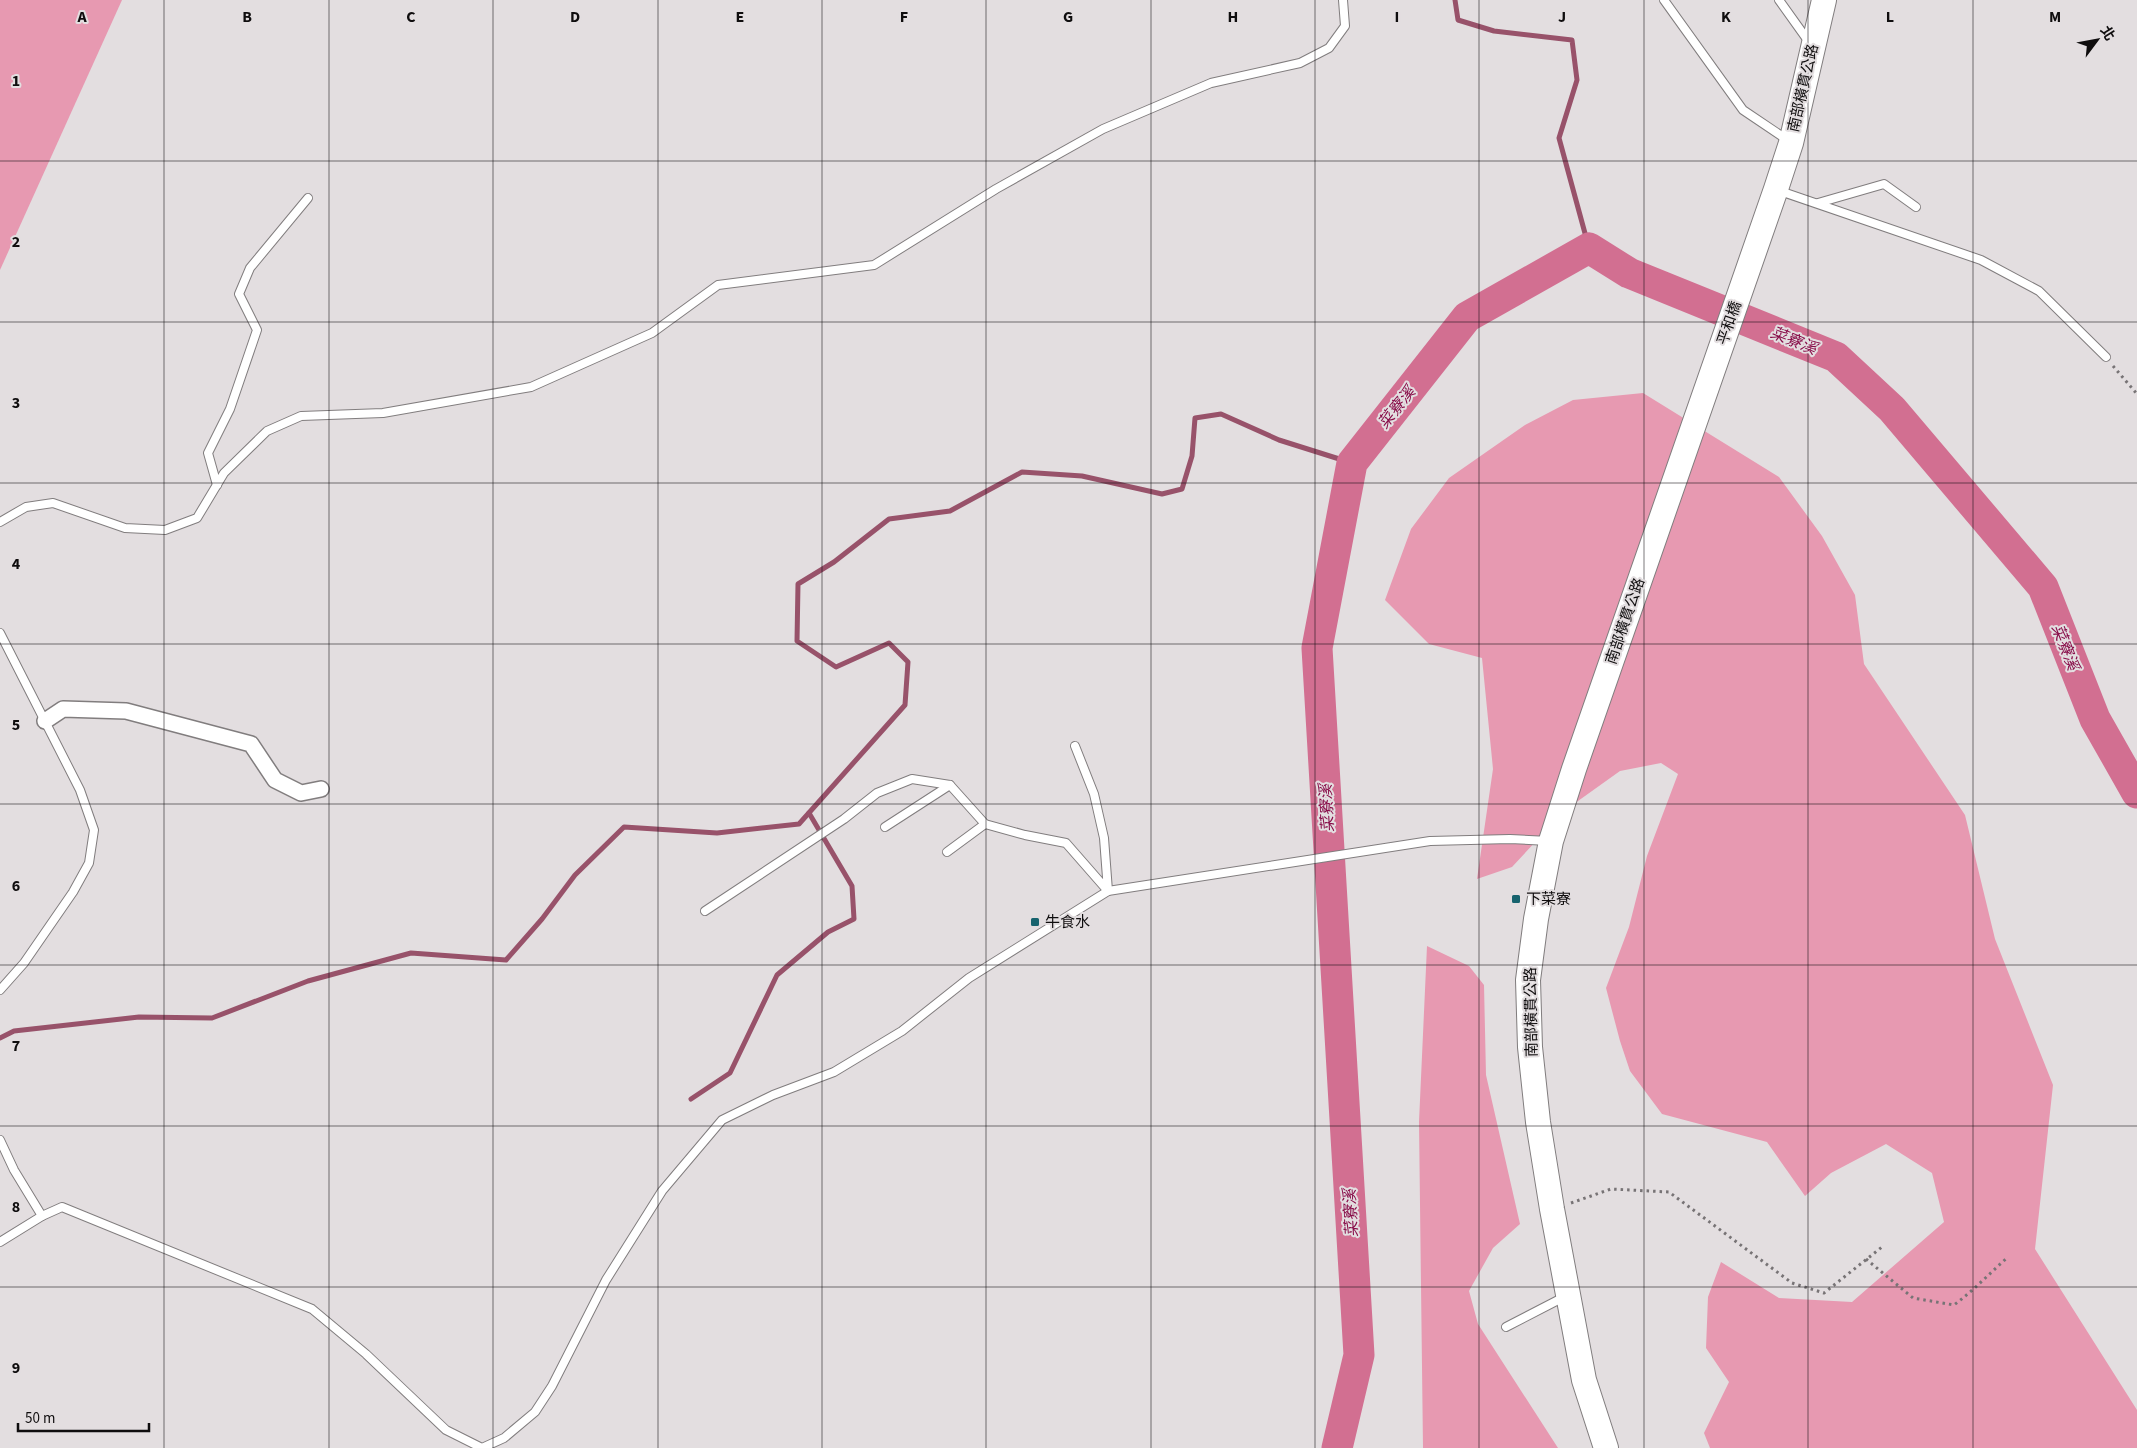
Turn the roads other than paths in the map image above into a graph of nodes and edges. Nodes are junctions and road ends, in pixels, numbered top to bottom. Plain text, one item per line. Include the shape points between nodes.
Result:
1 (1343, 0) edge
2 (1664, 0) edge
3 (1779, 0) edge
4 (1824, 0) edge
5 (1813, 48) junction
6 (1791, 143) junction
7 (1778, 183) junction
8 (308, 198) dead end
9 (1818, 203) junction
10 (1916, 208) dead end
11 (2106, 357) road end
12 (1678, 471) joint
13 (217, 485) junction
14 (0, 522) edge
15 (0, 633) edge
16 (45, 721) junction
17 (1076, 746) dead end
18 (950, 786) junction
19 (321, 789) dead end
20 (985, 824) junction
21 (885, 828) dead end
22 (1551, 842) junction
23 (947, 852) dead end
24 (1108, 891) junction
25 (705, 911) dead end
26 (0, 990) edge
27 (0, 1140) edge
28 (42, 1216) junction
29 (0, 1242) edge
30 (1568, 1295) junction
31 (1506, 1327) dead end
32 (1606, 1448) edge

1 - 13 lane via 1345,26 1329,48 1300,63 1211,83 1103,129 996,189 874,265 718,285 652,333 531,387 383,412 301,416 266,431 224,473
2 - 6 lane via 1743,110
3 - 5 lane
4 - 5 main road, 南部橫貫公路
5 - 6 main road, 南部橫貫公路
6 - 7 main road, 南部橫貫公路
7 - 9 lane
7 - 12 main road, 平和橋
8 - 13 lane via 250,268 239,294 257,330 230,409 208,453
9 - 10 lane via 1884,184
9 - 11 lane via 1981,260 2040,292
12 - 22 main road, 南部橫貫公路
13 - 14 lane via 197,518 165,530 125,528 53,503 26,507
15 - 16 lane
16 - 19 street via 63,709 126,711 251,744 275,780 301,793
16 - 26 lane via 80,790 94,830 89,863 24,963
17 - 24 lane via 1094,794 1104,838
18 - 20 lane
18 - 21 lane
18 - 25 lane via 912,779 877,793
20 - 23 lane
20 - 24 lane via 1066,842
22 - 24 lane via 1510,839 1430,841
22 - 30 main road, 南部橫貫公路 via 1528,980 1534,1084
24 - 28 lane via 969,978 902,1031 834,1072 773,1095 722,1120 662,1191 606,1280 552,1386 535,1412 504,1438 482,1448 446,1430 366,1354 312,1309 62,1207
27 - 28 lane
28 - 29 lane
30 - 31 lane
30 - 32 main road, 南部橫貫公路 via 1584,1380

